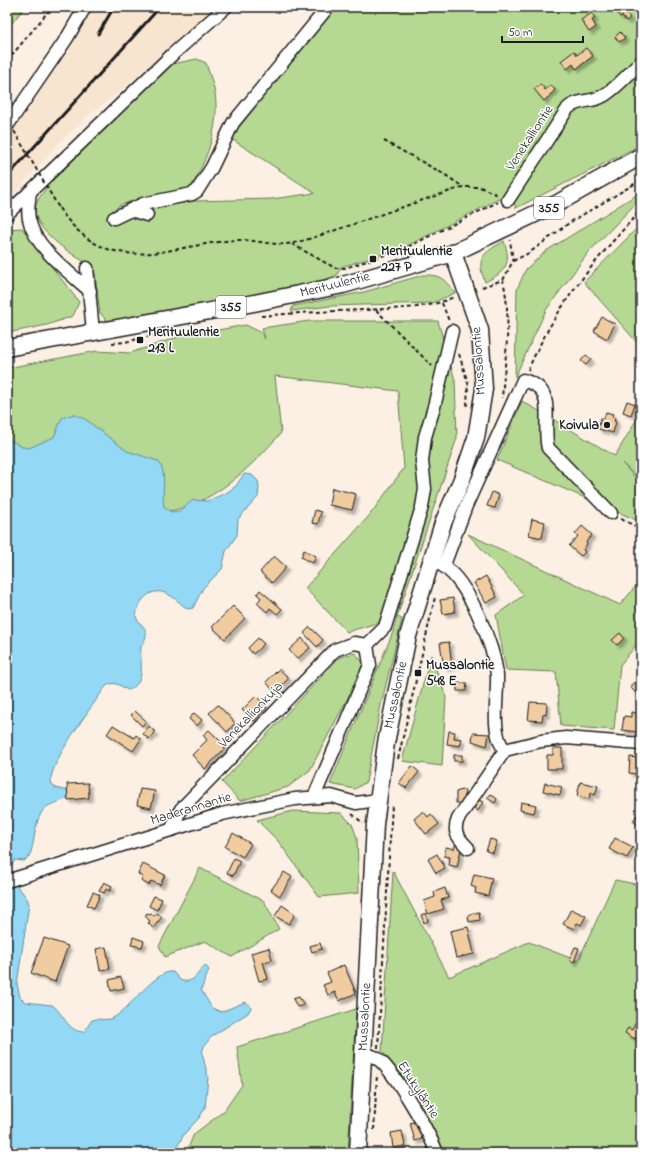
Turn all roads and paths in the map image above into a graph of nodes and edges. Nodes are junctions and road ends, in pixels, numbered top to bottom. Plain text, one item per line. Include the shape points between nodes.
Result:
1 (52, 7) edge
2 (85, 7) edge
3 (226, 7) edge
4 (328, 7) edge
5 (7, 61) edge
6 (641, 62) edge
7 (7, 119) edge
8 (7, 126) edge
9 (384, 141) dead end
10 (641, 156) edge
11 (641, 180) edge
12 (463, 187) junction
13 (30, 192) junction
14 (508, 200) junction
15 (132, 210) junction
16 (641, 210) edge
17 (7, 214) edge
18 (147, 215) dead end
19 (114, 218) dead end
20 (510, 238) dead end
21 (292, 244) junction
22 (453, 253) junction
23 (513, 261) junction
24 (87, 268) dead end
25 (503, 280) junction
26 (482, 287) dead end
27 (90, 291) junction
28 (457, 296) dead end
29 (442, 302) junction
30 (376, 309) junction
31 (255, 317) dead end
32 (452, 331) joint
33 (93, 332) junction
34 (167, 332) dead end
35 (125, 342) dead end
36 (7, 348) edge
37 (459, 354) dead end
38 (441, 378) junction
39 (523, 380) junction
40 (501, 402) dead end
41 (466, 412) dead end
42 (614, 515) joint
43 (641, 529) edge
44 (438, 563) junction
45 (437, 591) dead end
46 (367, 645) junction
47 (641, 744) edge
48 (505, 750) junction
49 (397, 765) dead end
50 (314, 797) junction
51 (385, 801) junction
52 (171, 830) junction
53 (468, 848) dead end
54 (11, 880) edge
55 (370, 1056) junction
56 (373, 1137) dead end
57 (358, 1153) edge
58 (437, 1153) edge

1 - 5 path
2 - 8 street
3 - 13 street via 169,58
4 - 15 street via 233,123 197,192 143,204
6 - 14 street, Venekalliontie via 611,91 601,97 573,103 568,108
7 - 21 path, bridge via 59,208 74,227 107,248 132,254 165,253 236,240
9 - 12 path
10 - 22 main road, Merituulentie / 355 via 558,203
11 - 23 path via 569,223 529,253
12 - 14 path via 480,187
12 - 21 path
13 - 17 street
13 - 27 street via 29,221 36,237 50,255
14 - 21 path via 404,249 345,268 335,268
15 - 18 street
15 - 19 street
16 - 39 path via 602,252 568,296 541,339
20 - 23 path
22 - 33 main road, Merituulentie / 355 via 343,285
22 - 44 main road, Mussalontie via 480,330 484,389 476,438 443,523
23 - 25 path
24 - 27 street
25 - 26 path
25 - 40 path via 508,324
27 - 33 street
28 - 29 path
29 - 30 path via 410,309
29 - 32 path
30 - 31 path
30 - 38 path via 429,361
32 - 38 street
33 - 36 main road, Merituulentie / 355
34 - 35 path
37 - 41 path via 468,383
38 - 46 street via 425,437 422,461 425,489 422,507 385,627
39 - 42 street via 539,388 543,393 548,448
39 - 44 street
42 - 43 path
44 - 48 street via 461,583 473,603 494,655 497,676 497,730 499,744
44 - 51 main road, Mussalontie via 408,636 397,684 386,743
45 - 49 path
46 - 50 street via 370,664
46 - 52 street, Venekallionkuja via 354,643 335,650 181,809
47 - 48 street via 566,738
48 - 53 street via 454,827 456,836
50 - 51 street, Maderannantie via 331,796 356,803
50 - 52 street, Maderannantie via 295,798 222,814
51 - 55 main road, Mussalontie
51 - 55 path
52 - 54 street, Maderannantie
55 - 56 path
55 - 57 main road, Mussalontie
55 - 58 street, Etukyläntie via 389,1071 409,1100

